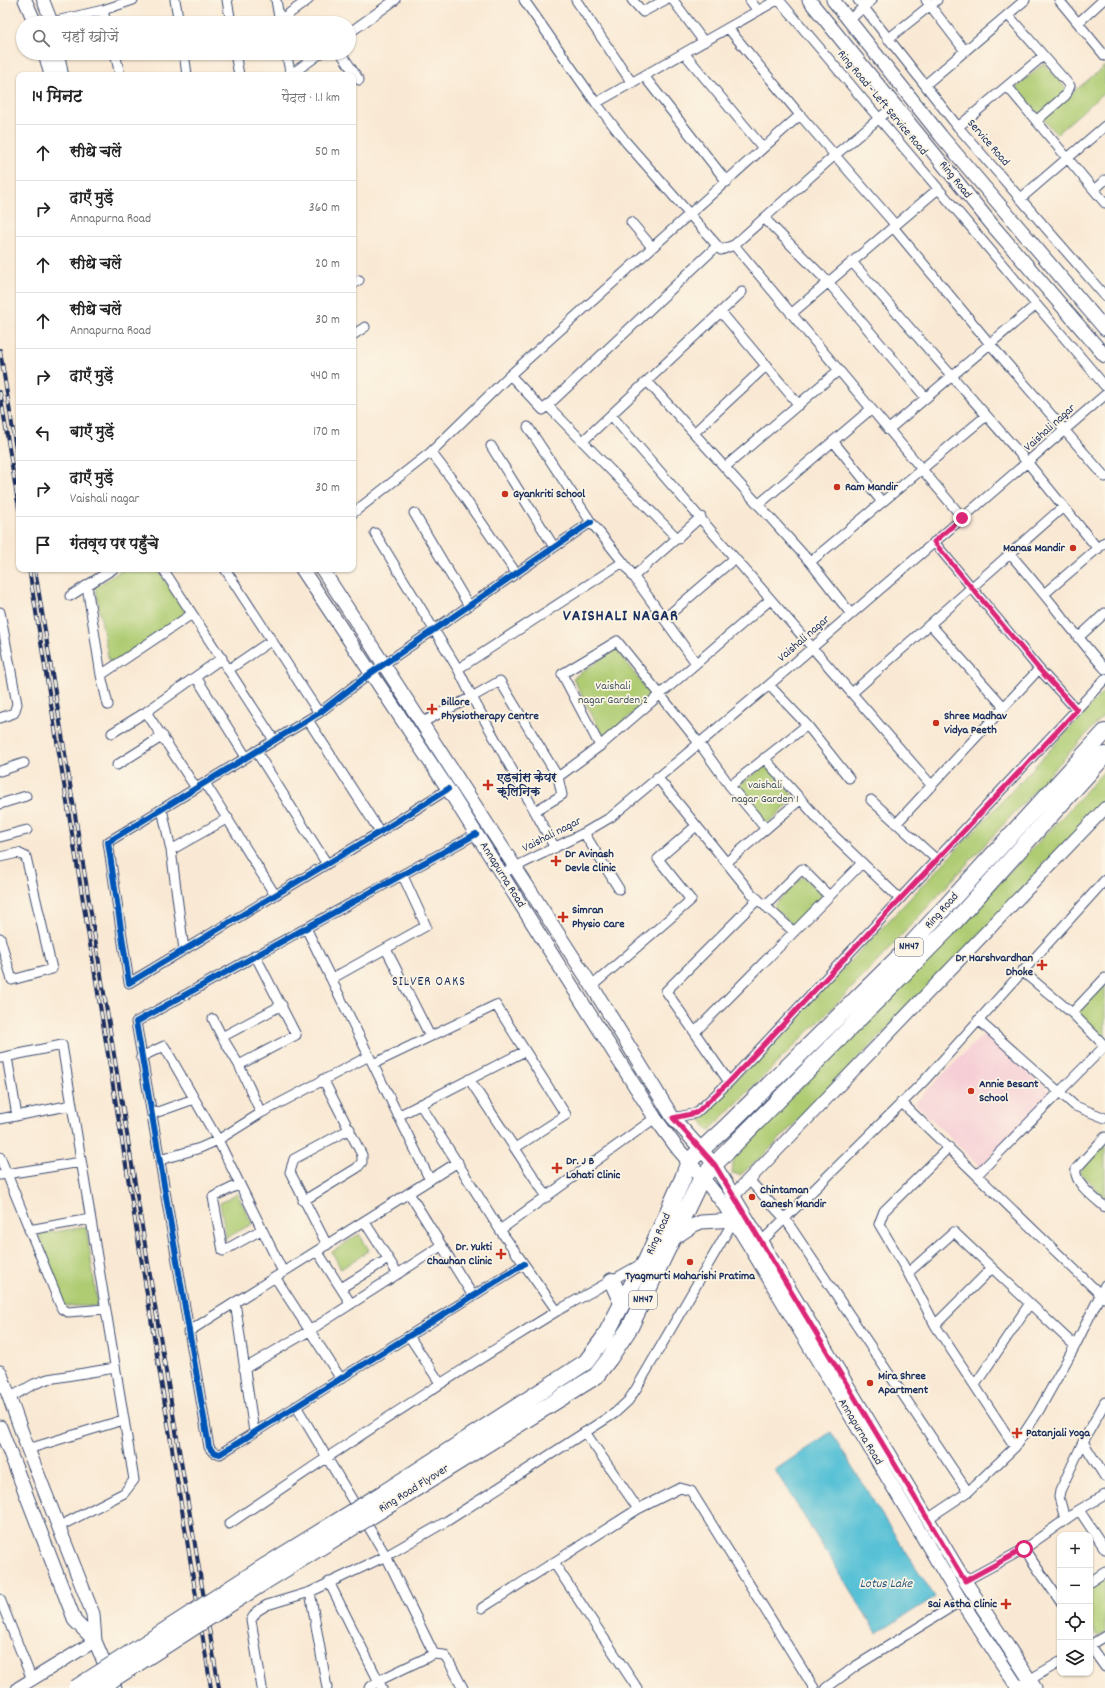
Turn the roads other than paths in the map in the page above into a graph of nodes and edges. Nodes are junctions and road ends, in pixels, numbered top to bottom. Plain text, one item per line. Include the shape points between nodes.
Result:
1 (21, 0) edge
2 (25, 0) edge
3 (43, 0) edge
4 (133, 0) edge
5 (175, 0) edge
6 (227, 0) edge
7 (276, 0) edge
8 (308, 0) edge
9 (395, 0) edge
10 (524, 0) edge
11 (576, 0) edge
12 (632, 0) edge
13 (665, 0) edge
14 (673, 0) edge
15 (750, 0) edge
16 (778, 0) edge
17 (809, 0) edge
18 (833, 0) edge
19 (872, 0) edge
20 (1025, 0) edge
21 (1059, 0) edge
22 (1104, 0) edge
23 (931, 2) edge
24 (861, 4) edge
25 (103, 10) junction
26 (758, 11) junction
27 (1008, 14) junction
28 (29, 16) edge
29 (32, 16) edge
30 (50, 16) edge
31 (78, 16) edge
32 (104, 16) edge
33 (178, 16) edge
34 (230, 16) edge
35 (279, 16) edge
36 (287, 16) edge
37 (849, 20) junction
38 (1078, 23) junction
39 (356, 28) edge
40 (728, 28) junction
41 (888, 39) junction
42 (704, 42) junction
43 (965, 51) junction
44 (684, 53) junction
45 (1043, 56) junction
46 (1105, 56) edge
47 (42, 60) edge
48 (47, 60) edge
49 (59, 60) edge
50 (116, 60) edge
51 (185, 60) edge
52 (236, 60) edge
53 (287, 60) edge
54 (311, 60) edge
55 (346, 60) edge
56 (44, 72) edge
57 (50, 72) edge
58 (61, 72) edge
59 (119, 72) edge
60 (187, 72) edge
61 (238, 72) edge
62 (289, 72) edge
63 (294, 72) edge
64 (354, 72) edge
65 (356, 76) edge
66 (644, 76) junction
67 (359, 80) dead end
68 (632, 83) junction
69 (925, 85) junction
70 (1007, 86) junction
71 (596, 103) junction
72 (894, 106) junction
73 (800, 115) junction
74 (880, 118) junction
75 (1036, 121) junction
76 (1105, 126) edge
77 (958, 127) junction
78 (763, 148) junction
79 (835, 155) junction
80 (1068, 159) junction
81 (1105, 180) edge
82 (727, 182) junction
83 (938, 189) junction
84 (1094, 190) junction
85 (1020, 198) junction
86 (1105, 203) edge
87 (689, 213) junction
88 (765, 219) junction
89 (631, 222) dead end
90 (892, 224) junction
91 (734, 245) junction
92 (652, 247) junction
93 (716, 247) junction
94 (852, 262) junction
95 (828, 282) junction
96 (742, 292) dead end
97 (1105, 296) edge
98 (1036, 305) junction
99 (721, 312) junction
100 (791, 314) junction
101 (365, 327) dead end
102 (1105, 329) edge
103 (356, 333) edge
104 (990, 344) junction
105 (1105, 356) edge
106 (767, 366) junction
107 (838, 370) junction
108 (510, 375) junction
109 (952, 376) junction
110 (647, 381) junction
111 (1105, 386) edge
112 (1105, 395) edge
113 (926, 398) junction
114 (799, 405) junction
115 (548, 406) junction
116 (871, 409) junction
117 (611, 415) junction
118 (986, 416) junction
119 (528, 427) dead end
120 (888, 430) junction
121 (1064, 430) junction
122 (694, 433) junction
123 (583, 441) junction
124 (833, 441) junction
125 (491, 446) dead end
126 (431, 452) junction
127 (1028, 463) junction
128 (725, 467) junction
129 (922, 470) junction
130 (1105, 477) edge
131 (882, 502) junction
132 (758, 504) junction
133 (1063, 507) junction
134 (356, 511) edge
135 (414, 513) dead end
136 (701, 517) junction
137 (962, 518) junction
138 (591, 522) junction
139 (375, 533) dead end
140 (678, 539) junction
141 (934, 542) junction
142 (1105, 542) edge
143 (554, 547) junction
144 (1098, 549) junction
145 (1010, 554) junction
146 (735, 558) junction
147 (623, 562) junction
148 (810, 562) junction
149 (108, 572) edge
150 (165, 572) edge
151 (227, 572) edge
152 (304, 572) edge
153 (324, 572) edge
154 (516, 573) junction
155 (633, 576) junction
156 (87, 586) junction
157 (972, 587) junction
158 (1044, 594) junction
159 (70, 596) dead end
160 (770, 600) junction
161 (469, 606) junction
162 (0, 612) edge
163 (1105, 613) edge
164 (192, 614) junction
165 (851, 614) junction
166 (664, 620) junction
167 (930, 624) junction
168 (434, 630) junction
169 (1078, 638) junction
170 (272, 640) junction
171 (812, 648) junction
172 (4, 658) edge
173 (222, 658) junction
174 (696, 663) junction
175 (384, 664) junction
176 (458, 669) junction
177 (1039, 669) junction
178 (1105, 669) edge
179 (228, 670) junction
180 (371, 673) junction
181 (101, 676) junction
182 (196, 676) junction
183 (1105, 679) edge
184 (769, 685) junction
185 (852, 693) junction
186 (658, 695) junction
187 (472, 697) junction
188 (108, 705) dead end
189 (1004, 706) junction
190 (1077, 710) junction
191 (146, 712) junction
192 (319, 713) junction
193 (0, 718) edge
194 (308, 720) junction
195 (421, 723) junction
196 (807, 726) junction
197 (1105, 732) edge
198 (112, 734) dead end
199 (163, 736) junction
200 (274, 740) junction
201 (699, 743) junction
202 (600, 746) junction
203 (256, 751) junction
204 (1105, 755) edge
205 (246, 757) junction
206 (764, 758) junction
207 (24, 763) dead end
208 (117, 765) dead end
209 (0, 771) edge
210 (558, 777) junction
211 (657, 777) junction
212 (849, 778) dead end
213 (205, 783) junction
214 (730, 786) junction
215 (932, 786) junction
216 (196, 788) junction
217 (448, 789) junction
218 (26, 796) dead end
219 (801, 799) junction
220 (870, 800) dead end
221 (0, 804) edge
222 (1105, 808) edge
223 (162, 809) junction
224 (535, 810) junction
225 (228, 818) junction
226 (896, 824) junction
227 (696, 826) junction
228 (766, 829) junction
229 (27, 830) dead end
230 (380, 832) junction
231 (584, 833) junction
232 (476, 834) junction
233 (0, 837) edge
234 (555, 848) junction
235 (171, 850) junction
236 (0, 857) edge
237 (937, 860) junction
238 (727, 862) junction
239 (862, 863) junction
240 (327, 864) junction
241 (516, 867) junction
242 (501, 874) junction
243 (402, 876) junction
244 (1104, 884) edge
245 (619, 889) dead end
246 (275, 895) junction
247 (829, 896) junction
248 (900, 899) junction
249 (761, 902) junction
250 (306, 928) junction
251 (794, 932) junction
252 (0, 938) edge
253 (386, 949) junction
254 (184, 950) junction
255 (255, 955) junction
256 (4, 965) edge
257 (1022, 971) junction
258 (331, 979) junction
259 (1105, 979) edge
260 (592, 986) junction
261 (282, 1005) junction
262 (1072, 1013) junction
263 (213, 1019) dead end
264 (978, 1020) junction
265 (695, 1032) junction
266 (430, 1036) junction
267 (222, 1037) junction
268 (1105, 1046) edge
269 (525, 1051) junction
270 (3, 1058) edge
271 (141, 1058) junction
272 (371, 1060) junction
273 (239, 1065) junction
274 (323, 1079) junction
275 (469, 1079) junction
276 (729, 1082) junction
277 (1058, 1091) junction
278 (194, 1099) junction
279 (901, 1102) junction
280 (420, 1104) junction
281 (72, 1105) junction
282 (261, 1113) junction
283 (152, 1114) junction
284 (17, 1116) junction
285 (398, 1116) junction
286 (655, 1118) junction
287 (673, 1118) junction
288 (1105, 1118) edge
289 (0, 1119) edge
290 (350, 1129) junction
291 (1105, 1137) edge
292 (218, 1140) junction
293 (948, 1147) junction
294 (515, 1148) junction
295 (702, 1150) junction
296 (0, 1157) edge
297 (160, 1160) junction
298 (689, 1161) junction
299 (81, 1162) junction
300 (458, 1162) junction
301 (715, 1165) junction
302 (3, 1174) edge
303 (977, 1175) junction
304 (702, 1177) junction
305 (430, 1180) junction
306 (749, 1180) junction
307 (238, 1185) junction
308 (409, 1193) junction
309 (734, 1195) junction
310 (547, 1197) junction
311 (304, 1202) junction
312 (1105, 1207) edge
313 (90, 1220) junction
314 (734, 1220) junction
315 (786, 1220) junction
316 (364, 1221) junction
317 (29, 1230) junction
318 (262, 1230) junction
319 (500, 1230) junction
320 (673, 1239) junction
321 (761, 1242) junction
322 (326, 1245) junction
323 (442, 1246) junction
324 (317, 1251) junction
325 (388, 1259) junction
326 (646, 1261) junction
327 (524, 1264) junction
328 (992, 1268) junction
329 (908, 1273) junction
330 (279, 1274) junction
331 (398, 1274) junction
332 (612, 1280) junction
333 (1105, 1285) edge
334 (341, 1288) junction
335 (472, 1296) junction
336 (1103, 1297) edge
337 (235, 1302) junction
338 (1030, 1303) junction
339 (351, 1304) junction
340 (622, 1304) junction
341 (105, 1309) junction
342 (557, 1311) junction
343 (935, 1325) junction
344 (309, 1331) junction
345 (188, 1332) junction
346 (409, 1336) junction
347 (1075, 1346) junction
348 (114, 1368) junction
349 (244, 1369) junction
350 (0, 1372) edge
351 (341, 1379) junction
352 (440, 1383) junction
353 (975, 1385) junction
354 (10, 1398) junction
355 (1105, 1402) edge
356 (296, 1406) junction
357 (123, 1420) junction
358 (0, 1427) edge
359 (254, 1432) junction
360 (585, 1432) junction
361 (1082, 1442) junction
362 (1015, 1448) junction
363 (28, 1449) junction
364 (327, 1456) junction
365 (1105, 1477) edge
366 (968, 1492) junction
367 (1105, 1495) edge
368 (638, 1509) junction
369 (1079, 1510) junction
370 (929, 1518) junction
371 (1065, 1520) junction
372 (229, 1524) dead end
373 (58, 1527) junction
374 (1024, 1549) junction
375 (1105, 1549) edge
376 (386, 1556) junction
377 (554, 1563) junction
378 (1105, 1572) edge
379 (1093, 1580) edge
380 (965, 1581) junction
381 (329, 1582) junction
382 (310, 1592) junction
383 (1057, 1596) edge
384 (0, 1599) edge
385 (961, 1601) junction
386 (482, 1608) dead end
387 (1105, 1636) edge
388 (95, 1641) junction
389 (1093, 1644) edge
390 (1093, 1650) edge
391 (434, 1654) junction
392 (1057, 1664) edge
393 (1105, 1667) edge
394 (32, 1680) junction
395 (1032, 1684) edge
396 (380, 1685) edge
397 (18, 1688) edge
398 (76, 1688) edge
399 (99, 1688) edge
400 (115, 1688) edge
401 (262, 1688) edge
402 (327, 1688) edge
403 (369, 1688) edge
404 (463, 1688) edge
405 (637, 1688) edge
406 (814, 1688) edge
407 (826, 1688) edge
408 (1017, 1688) edge

1 - 28 street
2 - 29 main road
3 - 30 street
4 - 25 street
5 - 33 street
6 - 34 street
7 - 35 street
8 - 36 street
9 - 39 street
10 - 71 street
11 - 68 street
12 - 13 street via 642,12
14 - 42 street
15 - 26 street
16 - 26 street
16 - 74 street, Ring Road - Left Service Road
17 - 72 main road, Ring Road
18 - 37 main road, Ring Road
19 - 24 street
20 - 27 street
21 - 38 street
22 - 38 street
23 - 41 street
23 - 43 street
24 - 37 street
24 - 41 street, Service Road
25 - 31 street
25 - 32 street
26 - 40 street
27 - 43 street
27 - 45 street
37 - 102 main road, Ring Road via 940,136
38 - 46 street
40 - 42 street
40 - 73 street
41 - 69 street, Service Road
42 - 44 street
43 - 69 street
44 - 66 street
44 - 78 street
45 - 70 street
45 - 75 street via 1070,86 1070,90
47 - 56 street
48 - 57 main road
49 - 58 street
50 - 59 street
51 - 60 street
52 - 61 street
53 - 62 street
54 - 63 street
55 - 64 street
65 - 67 street
66 - 68 street
66 - 82 street
68 - 71 street
69 - 77 street, Service Road
70 - 75 street
70 - 77 street
71 - 87 street via 626,142
72 - 74 street
72 - 105 main road, Ring Road
73 - 78 street
73 - 79 street
74 - 79 street
74 - 83 street, Ring Road - Left Service Road
75 - 80 street
76 - 80 street
77 - 85 street, Service Road
78 - 82 street
79 - 88 street
79 - 90 street
80 - 84 street
80 - 85 street
81 - 84 street
82 - 87 street
83 - 90 street
83 - 98 street, Ring Road - Left Service Road
84 - 86 street
85 - 97 street, Service Road
87 - 92 street
87 - 93 street
88 - 91 street
88 - 95 street
89 - 92 street
90 - 94 street
90 - 104 street
91 - 93 street via 721,250
91 - 100 street
92 - 108 street
93 - 115 street
94 - 95 street
94 - 109 street
95 - 100 street
95 - 113 street
96 - 99 street
98 - 104 street
98 - 111 street, Ring Road - Left Service Road
99 - 106 street
99 - 110 street
100 - 107 street
101 - 103 street
104 - 109 street
104 - 121 street
106 - 114 street
106 - 122 street
107 - 114 street
107 - 116 street
108 - 115 street via 543,410
108 - 126 street
109 - 113 street
109 - 118 street
110 - 117 street
110 - 122 street
112 - 121 street, Vaishali nagar
113 - 120 street
114 - 128 street
115 - 123 street
116 - 120 street
116 - 124 street
117 - 123 street
117 - 136 street
118 - 127 street
118 - 129 street
119 - 138 street
120 - 129 street
121 - 127 street, Vaishali nagar
121 - 130 street
122 - 128 street
123 - 140 street
124 - 131 street
124 - 132 street
125 - 143 street
126 - 134 street
126 - 154 street
127 - 133 street
127 - 137 street, Vaishali nagar
128 - 132 street
129 - 131 street
129 - 137 street
131 - 148 street
132 - 148 street
133 - 144 street
133 - 145 street
135 - 161 street
136 - 140 street
136 - 146 street
137 - 141 street, Vaishali nagar
138 - 143 street
138 - 147 street
139 - 168 street
140 - 155 street
141 - 157 street
141 - 165 street, Vaishali nagar
142 - 144 street
143 - 154 street
144 - 158 street
145 - 157 street
145 - 158 street
146 - 160 street
146 - 166 street
147 - 155 street
147 - 176 street
148 - 165 street
149 - 156 street
150 - 164 street
151 - 170 street
152 - 180 main road, Annapurna Road
153 - 175 main road, Annapurna Road
154 - 161 street
155 - 166 street
156 - 159 street
156 - 181 street
157 - 167 street
157 - 177 street
158 - 169 street
160 - 171 street
160 - 174 street
161 - 168 street
162 - 172 street
163 - 169 street
164 - 173 street
164 - 181 street
165 - 171 street, Vaishali nagar
166 - 174 street
167 - 185 street
167 - 189 street
168 - 175 street
168 - 176 street
169 - 178 street
170 - 179 street
170 - 192 street
171 - 184 street, Vaishali nagar
171 - 185 street
172 - 193 street via 17,704 14,712
173 - 179 street
173 - 182 street
174 - 186 street
175 - 180 street
175 - 195 main road, Annapurna Road
176 - 187 street
177 - 189 street
177 - 190 street
179 - 200 street
180 - 192 street
180 - 217 main road, Annapurna Road
181 - 188 street
182 - 191 street
182 - 205 street
183 - 190 street
184 - 196 street
184 - 201 street, Vaishali nagar
185 - 215 street
186 - 201 street
186 - 202 street
186 - 202 street via 618,641 562,674
187 - 195 street
187 - 210 street via 500,681
187 - 224 street
189 - 215 street
190 - 237 street
191 - 198 street
191 - 199 street
192 - 194 street
194 - 200 street
194 - 230 street
195 - 241 main road, Annapurna Road
196 - 206 street
196 - 212 street
197 - 295 highway, Ring Road / NH47 via 904,952
199 - 208 street
199 - 216 street
200 - 203 street
201 - 211 street, Vaishali nagar
201 - 214 street
202 - 210 street
203 - 205 street
203 - 240 street
204 - 301 highway, Ring Road via 948,929
205 - 213 street
206 - 214 street
206 - 219 street
207 - 209 street
210 - 224 street via 562,795
211 - 227 street
211 - 231 street, Vaishali nagar via 611,817
213 - 216 street
213 - 225 street
214 - 228 street
215 - 226 street
216 - 223 street
217 - 230 street
217 - 232 main road, Annapurna Road
218 - 221 street
219 - 228 street
219 - 239 street
220 - 226 street
222 - 306 street
223 - 235 street
223 - 254 street via 108,842 129,983
224 - 234 street
225 - 235 street
225 - 246 street
226 - 237 street
227 - 238 street
227 - 260 street via 658,859 691,900
228 - 238 street
229 - 233 street
230 - 240 street
231 - 234 street, Vaishali nagar
231 - 245 street
232 - 242 main road, Annapurna Road
232 - 243 street
234 - 241 street, Vaishali nagar
235 - 254 street
236 - 256 street via 18,852 26,857 52,969 12,980
237 - 248 street
238 - 249 street
239 - 247 street
239 - 248 street
240 - 246 street
241 - 242 street, Vaishali nagar
241 - 260 main road, Annapurna Road
242 - 286 main road, Annapurna Road
243 - 250 street
243 - 253 street via 426,926
244 - 257 street
246 - 254 street
247 - 249 street via 802,869
247 - 251 street
248 - 276 street
249 - 251 street
249 - 265 street via 666,991
250 - 255 street
250 - 258 street
251 - 265 street
252 - 256 street
253 - 258 street
253 - 266 street
255 - 261 street
255 - 271 street via 136,1022
257 - 262 street
257 - 264 street
258 - 272 street
259 - 262 street
260 - 287 main road, Annapurna Road
261 - 267 street
261 - 273 street via 296,1035
262 - 268 street
263 - 267 street
264 - 277 street
264 - 279 street via 924,1081
265 - 276 street
266 - 269 street via 496,1005
266 - 272 street
267 - 273 street
268 - 277 street
269 - 275 street
269 - 294 street via 566,1115
270 - 281 street via 62,1044
270 - 284 street
271 - 278 street via 164,1046
271 - 283 street
272 - 274 street
272 - 285 street
273 - 282 street
274 - 282 street
274 - 290 street
275 - 280 street
275 - 294 street
276 - 287 street via 696,1113
277 - 288 street via 1075,1106
277 - 303 street
278 - 283 street
278 - 292 street
279 - 293 street
279 - 315 street
280 - 285 street
280 - 300 street
281 - 284 street
281 - 299 street
282 - 292 street
283 - 297 street
284 - 289 street
285 - 305 street
286 - 298 main road, Annapurna Road
286 - 310 street
287 - 295 main road, Annapurna Road
290 - 311 street via 362,1155 362,1162 357,1168
290 - 311 street via 294,1159 290,1172
291 - 312 street via 1076,1169 1080,1182
292 - 297 street
292 - 307 street
293 - 303 street
293 - 329 street via 884,1211 880,1219 880,1229
294 - 310 street
295 - 298 highway, Ring Road
295 - 301 main road, Annapurna Road
296 - 302 street
297 - 345 street
298 - 304 main road, Annapurna Road
298 - 326 highway, Ring Road via 684,1178
299 - 302 street
299 - 313 street
300 - 305 street
300 - 319 street
301 - 304 highway, Ring Road
301 - 309 main road, Annapurna Road
302 - 317 street
303 - 336 street
304 - 314 main road, Annapurna Road
304 - 320 highway, Ring Road / NH47
305 - 308 street
306 - 309 street
306 - 315 street
307 - 318 street
307 - 318 street via 213,1197 223,1251
308 - 316 street
308 - 323 street
309 - 321 main road, Annapurna Road
310 - 319 street
311 - 322 street
313 - 317 street
313 - 341 street
314 - 320 main road via 701,1222
314 - 360 street via 632,1395 614,1413
314 - 385 main road, Annapurna Road
315 - 321 street
315 - 366 street
316 - 322 street
316 - 325 street
317 - 341 street via 62,1309 68,1312
318 - 330 street
319 - 327 street
320 - 399 highway, Ring Road Flyover / NH47, bridge via 630,1327 596,1376 267,1580
321 - 370 main road, Annapurna Road
322 - 324 street
323 - 331 street
323 - 335 street
324 - 330 street
324 - 334 street
325 - 331 street
325 - 334 street
326 - 332 street
326 - 340 highway, Ring Road
327 - 335 street
327 - 342 street
328 - 329 street via 952,1232
328 - 338 street
328 - 343 street
329 - 343 street
330 - 337 street
330 - 344 street
331 - 339 street
332 - 340 highway
332 - 342 street
333 - 336 street
334 - 339 street
335 - 346 street
336 - 347 street
337 - 345 street
337 - 349 street
338 - 347 street
338 - 353 street
339 - 344 street
340 - 398 highway, Ring Road Flyover, bridge via 604,1338 586,1362
341 - 348 street
342 - 352 street
343 - 353 street
344 - 349 street
344 - 351 street
345 - 359 street via 209,1447 220,1454
346 - 351 street
346 - 352 street
347 - 362 street
348 - 354 street via 48,1379
348 - 357 street
349 - 359 street
350 - 354 main road
351 - 356 street
352 - 364 street
353 - 362 street
354 - 363 main road
355 - 361 street
356 - 359 street
356 - 364 street
357 - 363 street
357 - 373 street via 134,1480 130,1487
358 - 388 main road via 74,1621
360 - 368 street
360 - 376 street via 447,1521
361 - 365 street
361 - 371 street via 1060,1491 1059,1497
362 - 366 street
363 - 373 main road
364 - 372 street
364 - 376 street
366 - 370 street
367 - 369 street
368 - 377 street
368 - 406 street via 680,1488 691,1491
369 - 371 street
369 - 375 street
370 - 380 main road, Annapurna Road
371 - 374 street
373 - 388 main road via 93,1614
374 - 380 street
374 - 383 street
376 - 381 street
376 - 391 street
377 - 386 street
377 - 405 street
378 - 379 street
380 - 395 main road, Annapurna Road
381 - 382 street
381 - 396 street
382 - 401 street via 267,1605 257,1611 251,1620
382 - 402 street
384 - 394 street
385 - 407 street via 856,1666
385 - 408 main road, Annapurna Road
387 - 389 street
388 - 394 street
388 - 400 main road
390 - 393 street
391 - 396 street
391 - 404 street via 444,1655
392 - 395 street
394 - 397 street
395 - 408 street
396 - 403 street

